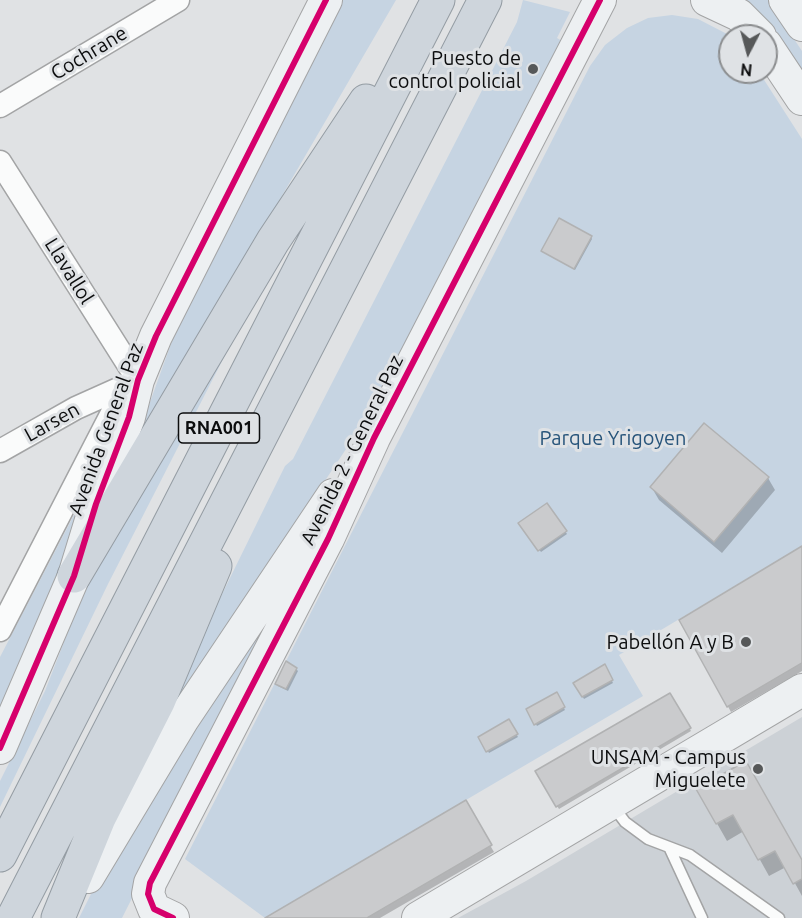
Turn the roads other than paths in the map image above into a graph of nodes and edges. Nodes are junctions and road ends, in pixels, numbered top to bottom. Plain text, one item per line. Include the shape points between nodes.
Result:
1 (178, 0) edge
2 (326, 0) edge
3 (434, 0) edge
4 (438, 0) edge
5 (485, 0) edge
6 (600, 0) edge
7 (707, 0) edge
8 (785, 0) edge
9 (748, 24) edge
10 (802, 25) edge
11 (778, 63) edge
12 (802, 99) edge
13 (0, 106) edge
14 (0, 162) edge
15 (138, 380) junction
16 (278, 401) junction
17 (374, 438) junction
18 (0, 451) edge
19 (74, 576) junction
20 (0, 630) edge
21 (802, 690) edge
22 (0, 748) edge
23 (611, 803) junction
24 (669, 847) junction
25 (0, 855) edge
26 (13, 918) edge
27 (58, 918) edge
28 (66, 918) edge
29 (173, 918) edge
30 (417, 918) edge
31 (702, 918) edge
32 (778, 918) edge

1 - 13 street, Cochrane
2 - 15 street, Avenida General Paz via 156,336
3 - 19 highway via 273,241
4 - 25 highway, RNA001
5 - 16 highway, RNA001
6 - 17 street, Avenida 2 - General Paz
7 - 9 street via 739,15
8 - 10 street
11 - 12 street
14 - 15 street, Llavallol
15 - 18 street, Larsen via 76,408
15 - 19 street, Avenida General Paz
15 - 20 street, Avenida General Paz via 113,411
16 - 26 highway, RNA001
16 - 27 highway via 183,645 99,818
17 - 28 street via 183,719 104,847
17 - 29 street, Avenida 2 - General Paz via 328,539 150,883 148,894 154,909
19 - 22 street, Avenida General Paz
21 - 23 street
23 - 24 lane via 625,822 648,839
23 - 30 street
24 - 31 lane
24 - 32 lane via 690,855

